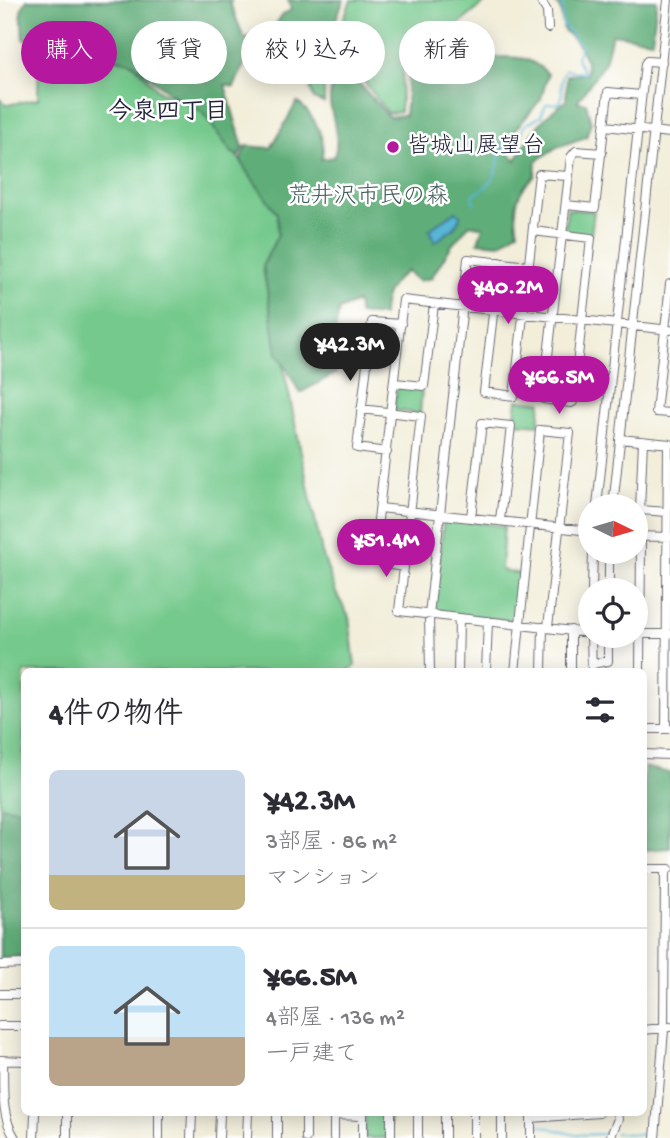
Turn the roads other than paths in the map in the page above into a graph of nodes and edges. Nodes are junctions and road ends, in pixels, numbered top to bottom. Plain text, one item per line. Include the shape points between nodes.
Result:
1 (540, 0) edge
2 (668, 0) edge
3 (548, 28) dead end
4 (662, 62) junction
5 (641, 95) junction
6 (605, 126) junction
7 (637, 130) junction
8 (655, 131) junction
9 (670, 133) edge
10 (602, 153) junction
11 (568, 176) junction
12 (566, 205) junction
13 (533, 231) junction
14 (562, 235) junction
15 (499, 262) junction
16 (529, 266) junction
17 (670, 284) edge
18 (433, 304) junction
19 (463, 307) junction
20 (494, 310) junction
21 (523, 314) junction
22 (553, 317) junction
23 (583, 320) junction
24 (401, 324) junction
25 (616, 324) junction
26 (632, 326) junction
27 (668, 330) edge
28 (370, 341) junction
29 (331, 359) dead end
30 (395, 383) junction
31 (361, 409) junction
32 (391, 412) junction
33 (670, 413) edge
34 (620, 439) junction
35 (643, 441) junction
36 (669, 444) edge
37 (387, 452) junction
38 (598, 494) edge
39 (614, 494) edge
40 (380, 508) junction
41 (410, 511) junction
42 (667, 512) junction
43 (440, 514) junction
44 (471, 517) junction
45 (500, 520) junction
46 (530, 524) junction
47 (559, 527) junction
48 (578, 529) edge
49 (648, 537) edge
50 (669, 537) edge
51 (404, 567) junction
52 (429, 615) junction
53 (459, 618) junction
54 (488, 621) junction
55 (519, 624) junction
56 (545, 627) junction
57 (571, 630) junction
58 (578, 631) edge
59 (648, 634) edge
60 (668, 634) edge
61 (591, 648) edge
62 (608, 648) edge
63 (639, 648) edge
64 (430, 668) edge
65 (458, 668) edge
66 (486, 668) edge
67 (515, 668) edge
68 (542, 668) edge
69 (570, 668) edge
70 (592, 668) edge
71 (640, 668) edge
72 (647, 729) edge
73 (668, 729) edge
74 (647, 754) edge
75 (670, 755) edge
76 (647, 869) edge
77 (667, 869) edge
78 (667, 940) edge
79 (21, 964) edge
80 (0, 965) edge
81 (0, 994) edge
82 (21, 994) edge
83 (0, 1026) edge
84 (21, 1026) edge
85 (667, 1028) edge
86 (647, 1030) edge
87 (1, 1060) edge
88 (21, 1061) edge
89 (665, 1074) edge
90 (35, 1116) edge
91 (67, 1116) edge
92 (159, 1116) edge
93 (192, 1116) edge
94 (220, 1116) edge
95 (248, 1116) edge
96 (277, 1116) edge
97 (306, 1116) edge
98 (334, 1116) edge
99 (363, 1116) edge
100 (391, 1116) edge
101 (418, 1116) edge
102 (445, 1116) edge
103 (474, 1116) edge
104 (502, 1116) edge
105 (531, 1116) edge
106 (618, 1116) edge
107 (15, 1138) edge
108 (34, 1138) edge
109 (67, 1138) edge
110 (159, 1138) edge
111 (191, 1138) edge
112 (219, 1138) edge
113 (247, 1138) edge
114 (277, 1138) edge
115 (306, 1138) edge
116 (334, 1138) edge
117 (363, 1138) edge
118 (391, 1138) edge
119 (418, 1138) edge
120 (445, 1138) edge
121 (474, 1138) edge
122 (502, 1138) edge
123 (531, 1138) edge
124 (610, 1138) edge
125 (655, 1138) edge

1 - 3 street via 547,11
2 - 4 street
4 - 5 street via 645,64
4 - 8 street
5 - 6 street via 608,92
5 - 7 street
6 - 7 street
6 - 10 street
7 - 8 street
7 - 25 street
8 - 9 street
8 - 26 street
10 - 11 street via 576,151
10 - 12 street via 595,208
11 - 12 street
11 - 13 street via 539,173
12 - 14 street
13 - 14 street
13 - 16 street
14 - 22 street
14 - 23 street via 591,238
15 - 16 street
15 - 19 street via 468,259
15 - 20 street
16 - 21 street
17 - 27 street
18 - 19 street
18 - 24 street via 404,300
18 - 30 street via 424,386
19 - 20 street
19 - 43 street
20 - 21 street
20 - 21 street via 484,392 514,396
21 - 22 street
22 - 23 street
22 - 23 street via 543,399 571,402
23 - 25 street
24 - 28 street via 372,322
24 - 30 street
25 - 26 street
25 - 38 street
26 - 27 street
26 - 34 street
27 - 33 street via 656,412
28 - 29 street via 353,340
28 - 31 street
30 - 32 street
31 - 32 street
31 - 37 street via 357,448
32 - 37 street
32 - 41 street via 421,416
34 - 35 street
34 - 39 street
35 - 36 street
35 - 42 street via 640,510
36 - 42 street
37 - 40 street
40 - 41 street
40 - 51 street via 375,546 384,564
41 - 43 street
41 - 51 street
42 - 50 street
43 - 44 street
43 - 52 street
44 - 45 street
44 - 45 street via 482,423 511,426
45 - 46 street
46 - 47 street
46 - 47 street via 540,430 570,433
46 - 55 street
47 - 48 street
47 - 56 street
49 - 50 street
50 - 60 street
51 - 52 street via 399,611
52 - 53 street
52 - 64 street
53 - 54 street
53 - 65 street
54 - 55 street
54 - 66 street
55 - 56 street
55 - 67 street
56 - 57 street
56 - 68 street
57 - 58 street
57 - 69 street
59 - 60 street
60 - 73 street
61 - 70 street
62 - 70 street via 608,661
63 - 71 street
72 - 73 street
74 - 75 street
76 - 77 street
77 - 78 street
78 - 85 street
79 - 80 street
81 - 82 street
83 - 84 street
85 - 86 street
85 - 89 street
87 - 88 street
87 - 107 street via 6,1126
89 - 125 street
90 - 108 street
91 - 109 street
92 - 110 street
93 - 111 street
94 - 112 street
95 - 113 street
96 - 114 street
97 - 115 street
98 - 116 street
99 - 117 street
100 - 118 street
101 - 119 street
102 - 120 street
103 - 121 street
104 - 122 street
105 - 123 street
106 - 124 street

